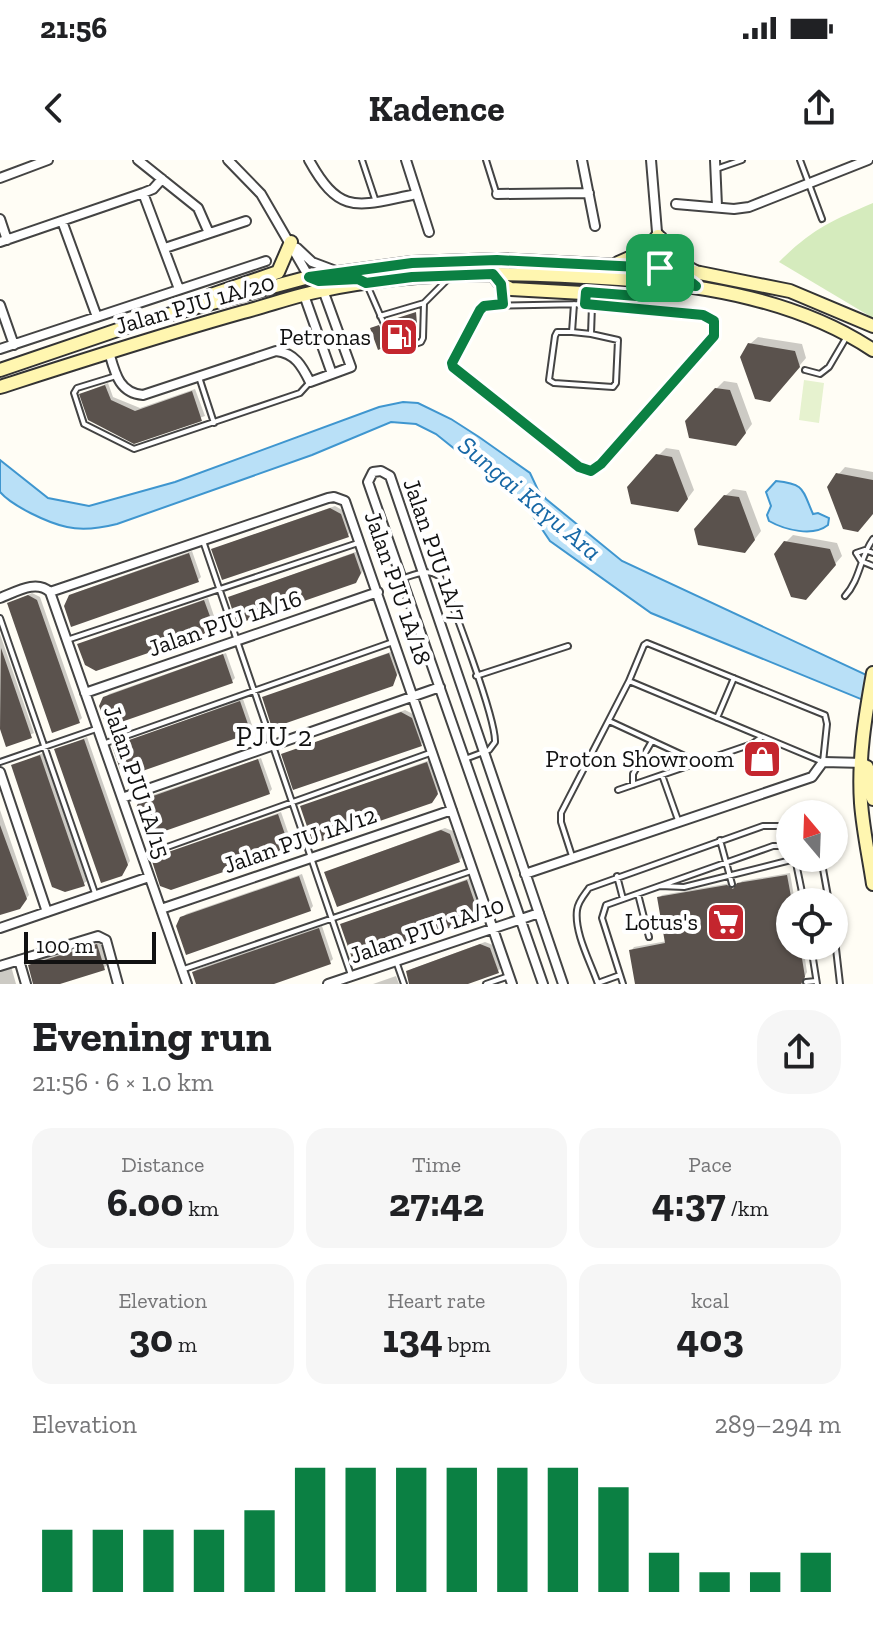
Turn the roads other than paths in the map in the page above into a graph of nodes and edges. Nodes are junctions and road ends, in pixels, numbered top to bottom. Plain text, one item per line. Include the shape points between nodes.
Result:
1 (48, 160) edge
2 (138, 160) edge
3 (228, 160) edge
4 (309, 160) edge
5 (362, 160) edge
6 (406, 160) edge
7 (486, 160) edge
8 (582, 160) edge
9 (651, 160) edge
10 (742, 160) edge
11 (800, 160) edge
12 (868, 160) edge
13 (715, 164) edge
14 (0, 178) edge
15 (162, 179) junction
16 (809, 185) junction
17 (143, 193) junction
18 (589, 193) junction
19 (417, 194) junction
20 (497, 194) joint
21 (376, 202) junction
22 (676, 204) dead end
23 (717, 206) junction
24 (0, 219) edge
25 (822, 219) dead end
26 (62, 221) junction
27 (246, 221) dead end
28 (658, 221) junction
29 (595, 226) dead end
30 (429, 232) dead end
31 (209, 233) junction
32 (658, 236) junction
33 (4, 241) edge
34 (291, 242) junction
35 (165, 248) junction
36 (266, 261) dead end
37 (611, 265) junction
38 (660, 268) junction
39 (346, 272) junction
40 (700, 273) junction
41 (451, 275) junction
42 (309, 277) junction
43 (497, 279) junction
44 (366, 283) junction
45 (691, 285) junction
46 (179, 289) junction
47 (323, 290) junction
48 (304, 295) junction
49 (588, 300) junction
50 (424, 303) junction
51 (503, 304) junction
52 (574, 304) junction
53 (0, 305) edge
54 (380, 316) junction
55 (97, 317) junction
56 (141, 322) junction
57 (873, 326) edge
58 (572, 332) junction
59 (591, 334) junction
60 (847, 335) junction
61 (14, 345) junction
62 (0, 349) edge
63 (873, 350) edge
64 (109, 352) junction
65 (0, 370) edge
66 (805, 370) dead end
67 (332, 374) junction
68 (116, 376) junction
69 (199, 377) junction
70 (310, 382) junction
71 (0, 387) edge
72 (214, 423) junction
73 (873, 539) edge
74 (203, 541) junction
75 (361, 542) junction
76 (865, 550) junction
77 (873, 553) edge
78 (861, 561) junction
79 (873, 566) edge
80 (422, 572) junction
81 (402, 579) junction
82 (219, 590) junction
83 (50, 592) junction
84 (378, 592) junction
85 (845, 596) dead end
86 (0, 598) edge
87 (0, 618) edge
88 (67, 640) junction
89 (237, 640) junction
90 (395, 641) junction
91 (568, 646) dead end
92 (873, 673) edge
93 (476, 676) junction
94 (734, 678) junction
95 (629, 681) junction
96 (440, 687) junction
97 (254, 691) junction
98 (85, 693) junction
99 (413, 695) junction
100 (717, 718) junction
101 (609, 721) junction
102 (98, 728) junction
103 (762, 737) junction
104 (652, 741) junction
105 (103, 744) junction
106 (272, 745) junction
107 (44, 746) junction
108 (433, 752) junction
109 (484, 752) junction
110 (465, 759) junction
111 (0, 762) edge
112 (823, 762) junction
113 (694, 763) junction
114 (863, 763) junction
115 (0, 772) edge
116 (662, 775) junction
117 (633, 785) junction
118 (618, 790) dead end
119 (873, 794) edge
120 (122, 798) junction
121 (292, 803) junction
122 (452, 810) junction
123 (678, 822) junction
124 (776, 826) edge
125 (720, 840) junction
126 (776, 846) edge
127 (142, 856) junction
128 (311, 858) junction
129 (572, 858) junction
130 (726, 862) junction
131 (776, 863) edge
132 (473, 870) junction
133 (525, 874) junction
134 (730, 875) junction
135 (617, 876) junction
136 (149, 877) junction
137 (732, 884) dead end
138 (873, 884) edge
139 (658, 886) junction
140 (638, 894) junction
141 (96, 896) junction
142 (623, 899) junction
143 (161, 909) junction
144 (47, 912) junction
145 (539, 913) junction
146 (332, 919) junction
147 (521, 919) junction
148 (0, 928) edge
149 (493, 928) junction
150 (649, 937) dead end
151 (19, 960) junction
152 (813, 960) edge
153 (837, 960) edge
154 (396, 961) junction
155 (0, 966) edge
156 (182, 970) junction
157 (620, 975) junction
158 (351, 976) junction
159 (510, 980) edge
160 (806, 982) edge
161 (817, 982) edge
162 (598, 983) edge
163 (26, 984) edge
164 (118, 984) edge
165 (187, 984) edge
166 (328, 984) edge
167 (404, 984) edge
168 (486, 984) edge
169 (543, 984) edge
170 (563, 984) edge
171 (623, 984) edge
172 (840, 984) edge

1 - 14 street
2 - 15 street
3 - 34 street via 261,194
4 - 21 street via 340,200
5 - 21 lane
6 - 19 street
7 - 20 lane
8 - 18 street
9 - 28 street
10 - 13 lane
11 - 16 lane
12 - 16 street
13 - 23 street
15 - 17 street
15 - 31 street via 198,208
16 - 23 street via 749,207
16 - 25 lane
17 - 26 street
17 - 35 street
18 - 20 street
18 - 29 street
19 - 21 street
19 - 30 street
22 - 23 street
24 - 33 street
26 - 33 street
26 - 55 street
27 - 31 street
28 - 32 street
28 - 40 street via 671,256
31 - 35 street
32 - 37 street via 645,251
32 - 38 street
34 - 39 street via 312,262
34 - 42 street
34 - 56 street via 282,267 270,277
35 - 46 street
36 - 46 street
37 - 38 street, Jalan PJU 1A/20
37 - 39 street, Jalan PJU 1A/20 via 483,261
38 - 40 street, Jalan PJU 1A/20
38 - 45 street
39 - 42 street, Jalan PJU 1A/20
40 - 57 street, Jalan PJU 1A/20 via 790,291
41 - 43 street, Jalan PJU 1A/20
41 - 44 street, Jalan PJU 1A/20
41 - 50 lane
42 - 44 street
42 - 56 street, Jalan PJU 1A/20
43 - 45 street, Jalan PJU 1A/20 via 574,276
43 - 49 street via 511,289
43 - 51 lane
44 - 47 street, Jalan PJU 1A/20
44 - 54 lane
45 - 49 street
45 - 60 street, Jalan PJU 1A/20 via 762,301
46 - 55 street
47 - 48 street, Jalan PJU 1A/20
47 - 67 street via 351,367
48 - 64 street, Jalan PJU 1A/20
48 - 67 street
49 - 51 lane via 703,315 712,318 716,328 591,471 579,467 453,367 480,310
49 - 52 lane
49 - 59 lane
50 - 54 lane
50 - 54 lane via 421,342 398,350
51 - 52 lane
52 - 58 lane
53 - 61 street
55 - 61 street
56 - 65 street, Jalan PJU 1A/20
58 - 59 lane
58 - 59 lane via 555,334 549,380 613,387 618,340
60 - 63 street, Jalan PJU 1A/20
60 - 66 lane via 829,367 820,374
61 - 62 street
64 - 68 street
64 - 71 street, Jalan PJU 1A/20
67 - 70 street
68 - 69 street via 124,388 143,395
68 - 72 lane via 74,391 88,427 134,449
69 - 70 street via 281,350 298,360
69 - 72 lane
70 - 72 lane via 300,393
73 - 76 lane
74 - 75 street, Jalan PJU 1A/18 via 334,497 350,509
74 - 82 lane
74 - 83 street, Jalan PJU 1A/18
75 - 82 lane
75 - 84 street, Jalan PJU 1A/18
76 - 77 lane
76 - 78 lane
78 - 79 lane
78 - 85 lane
80 - 81 lane
80 - 81 street, Jalan PJU 1A/7 via 390,476 373,472 368,482
80 - 93 lane via 435,573 443,582
80 - 109 street, Jalan PJU 1A/7
81 - 96 street, Jalan PJU 1A/7
82 - 88 lane
82 - 89 lane
83 - 86 street, Jalan PJU 1A/18 via 35,586
83 - 88 street, Jalan PJU 1A/15
84 - 89 street, Jalan PJU 1A/16
84 - 90 street, Jalan PJU 1A/18
87 - 107 lane
88 - 98 street, Jalan PJU 1A/15
89 - 97 lane
89 - 98 street, Jalan PJU 1A/16
90 - 97 lane
90 - 99 street, Jalan PJU 1A/18
91 - 93 lane
92 - 114 street
93 - 109 lane via 495,737
94 - 95 lane via 647,643
94 - 100 lane
94 - 112 lane via 825,715
95 - 100 lane
95 - 101 lane
96 - 99 street
96 - 110 street, Jalan PJU 1A/7
97 - 105 lane
97 - 106 lane
98 - 102 street, Jalan PJU 1A/15
99 - 106 street
99 - 108 street, Jalan PJU 1A/18
100 - 103 lane
101 - 104 lane
101 - 129 lane via 561,813
102 - 105 street, Jalan PJU 1A/15
102 - 107 lane
103 - 112 lane
103 - 113 lane
104 - 113 lane
104 - 117 lane via 633,774
105 - 120 street, Jalan PJU 1A/15
106 - 120 street
106 - 121 lane
107 - 111 lane
107 - 141 lane
108 - 121 lane
108 - 122 street, Jalan PJU 1A/18
109 - 110 lane
109 - 133 street, Jalan PJU 1A/7
110 - 147 street, Jalan PJU 1A/7
112 - 114 street
112 - 123 street via 812,777
113 - 116 lane
114 - 119 street
114 - 138 street via 862,806
115 - 144 street
116 - 117 lane
116 - 123 lane
117 - 118 lane
120 - 127 street, Jalan PJU 1A/15
121 - 127 lane
121 - 128 lane
122 - 128 street, Jalan PJU 1A/12
122 - 132 street, Jalan PJU 1A/18
123 - 129 street
124 - 125 lane
125 - 130 lane
125 - 135 lane
126 - 130 lane
127 - 136 street, Jalan PJU 1A/15
128 - 143 street, Jalan PJU 1A/12
128 - 146 lane
129 - 133 street
130 - 134 lane
130 - 139 lane
131 - 134 lane
132 - 146 lane
132 - 149 street, Jalan PJU 1A/18
133 - 145 street, Jalan PJU 1A/7
134 - 137 lane
134 - 139 lane via 684,887
135 - 142 lane
135 - 162 lane via 589,888 577,911
136 - 141 street
136 - 143 street, Jalan PJU 1A/15
139 - 140 lane
140 - 142 lane
140 - 150 lane
141 - 144 street
142 - 157 lane via 609,902 602,913
143 - 156 street, Jalan PJU 1A/15
144 - 148 street
145 - 147 street, Jalan PJU 1A/10
145 - 170 street, Jalan PJU 1A/7
146 - 156 lane
146 - 158 lane
147 - 149 street, Jalan PJU 1A/10
147 - 169 street, Jalan PJU 1A/7
149 - 154 street, Jalan PJU 1A/10
149 - 159 street, Jalan PJU 1A/18
151 - 155 street
151 - 163 street
151 - 164 street via 103,937
152 - 161 lane
153 - 172 lane
154 - 158 street, Jalan PJU 1A/10
154 - 167 lane
156 - 165 street, Jalan PJU 1A/15
157 - 162 lane
157 - 171 lane
158 - 166 street, Jalan PJU 1A/10
159 - 168 lane
160 - 161 lane

